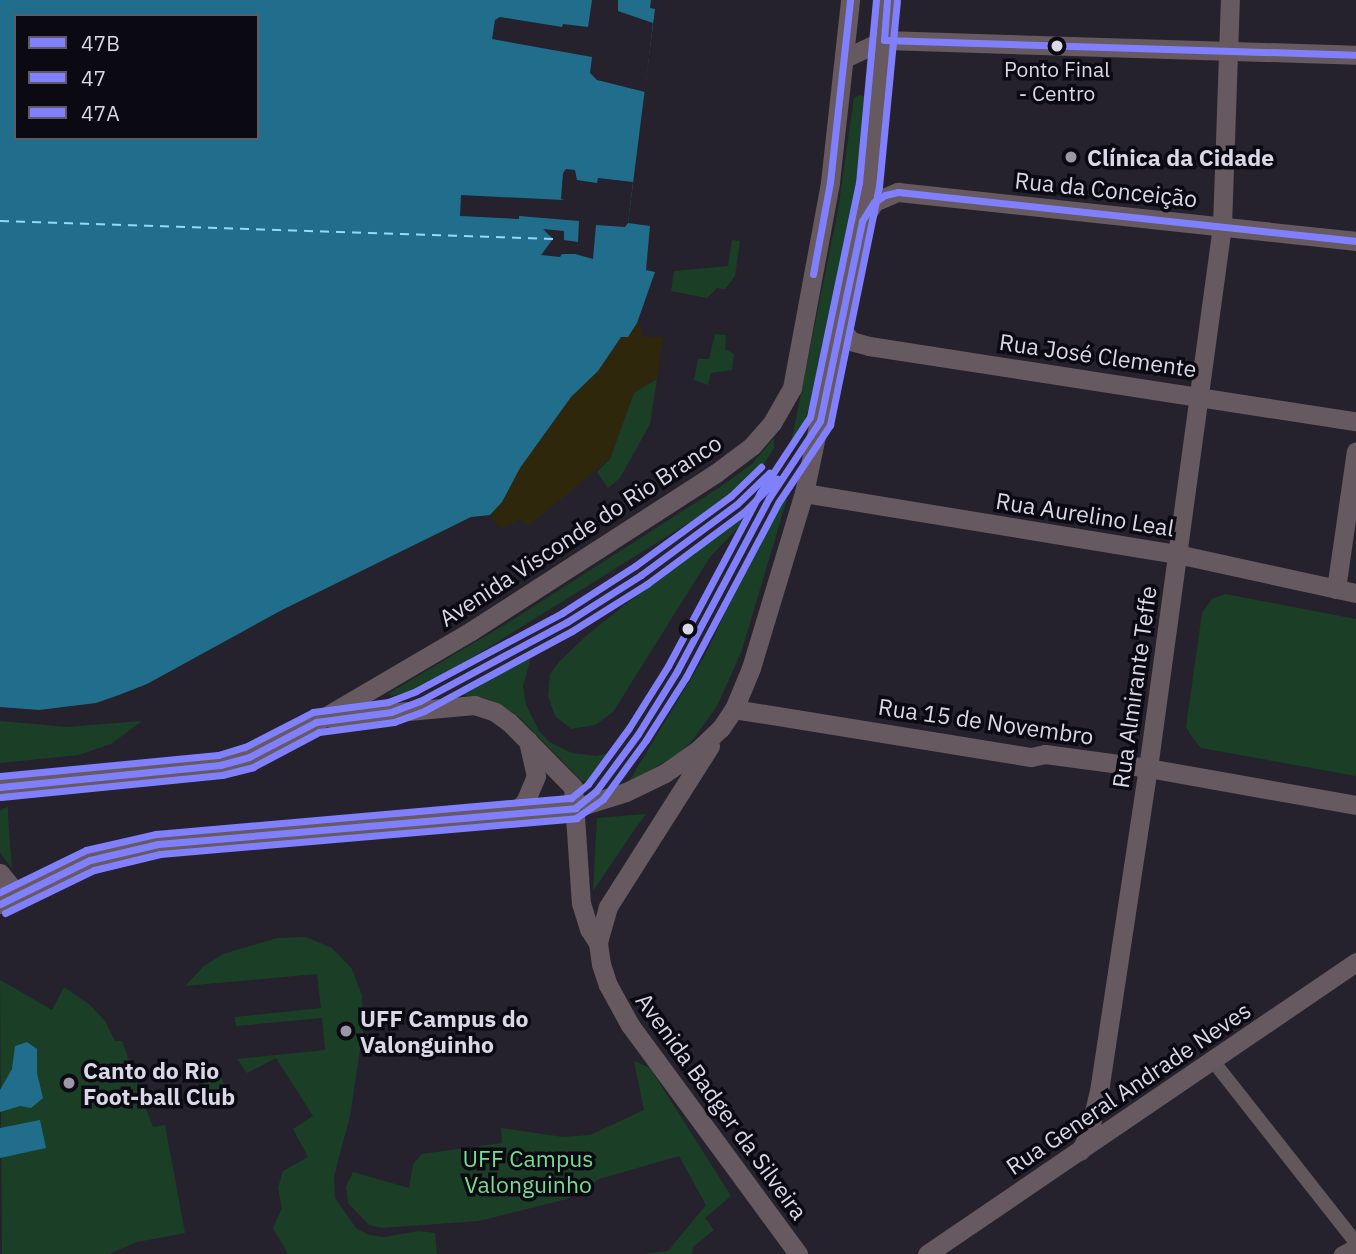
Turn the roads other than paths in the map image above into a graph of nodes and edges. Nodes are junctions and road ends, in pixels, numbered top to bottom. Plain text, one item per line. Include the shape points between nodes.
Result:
1 (850, 0) edge
2 (887, 0) edge
3 (1230, 0) edge
4 (884, 40) junction
5 (1227, 51) junction
6 (1356, 55) edge
7 (845, 58) junction
8 (862, 220) junction
9 (1222, 226) junction
10 (1356, 241) edge
11 (840, 327) junction
12 (1198, 395) junction
13 (1356, 421) edge
14 (1356, 451) edge
15 (804, 493) junction
16 (1177, 554) junction
17 (1336, 589) junction
18 (1356, 593) edge
19 (734, 709) junction
20 (316, 722) junction
21 (721, 727) junction
22 (527, 737) junction
23 (1147, 768) junction
24 (2, 789) edge
25 (1356, 805) edge
26 (575, 808) junction
27 (512, 814) junction
28 (0, 873) edge
29 (9, 899) edge
30 (598, 943) junction
31 (1356, 962) edge
32 (1213, 1061) junction
33 (1099, 1091) junction
34 (1130, 1117) junction
35 (1080, 1151) junction
36 (1356, 1244) edge
37 (798, 1254) edge
38 (927, 1254) edge
39 (1340, 1254) edge

1 - 7 street, Avenida Visconde do Rio Branco
2 - 4 street
3 - 5 street, Rua Almirante Teffe
4 - 5 street
4 - 7 street
4 - 8 street via 873,161
5 - 6 street
5 - 9 street, Rua Almirante Teffe
7 - 20 street, Avenida Visconde do Rio Branco via 830,182 798,358 792,388 772,423 752,446 716,473 471,631
8 - 9 street, Rua da Conceição via 874,202 898,192
8 - 11 street
9 - 10 street, Rua da Conceição
9 - 12 street, Rua Almirante Teffe
11 - 12 street, Rua José Clemente via 852,341 869,346
11 - 15 street
12 - 13 street, Rua José Clemente
12 - 16 street, Rua Almirante Teffe
14 - 17 street
15 - 16 street, Rua Aurelino Leal
15 - 19 street via 751,668
16 - 17 street, Rua Aurelino Leal
16 - 23 street, Rua Almirante Teffe
17 - 18 street, Rua Aurelino Leal
19 - 21 street
19 - 23 street, Rua 15 de Novembro via 1031,757 1045,754
20 - 22 street via 474,705 495,712
20 - 24 street, Avenida Visconde do Rio Branco via 249,757 220,765
21 - 26 street via 665,773 626,792
21 - 30 street, Avenida Badger da Silveira via 608,907
22 - 26 street via 567,777 573,786
22 - 27 street via 536,776 525,802
23 - 25 street, Rua 15 de Novembro
23 - 33 street, Rua Almirante Teffe
26 - 27 street
26 - 30 street via 582,903
27 - 29 street via 158,844 90,860
28 - 29 street
30 - 37 street, Avenida Badger da Silveira via 608,985 630,1026
31 - 32 street, Rua General Andrade Neves
32 - 34 street, Rua General Andrade Neves
32 - 36 street
33 - 34 street via 1110,1111
33 - 35 street, Rua Almirante Teffe
34 - 35 street, Rua General Andrade Neves
35 - 38 street, Rua General Andrade Neves
36 - 39 street

